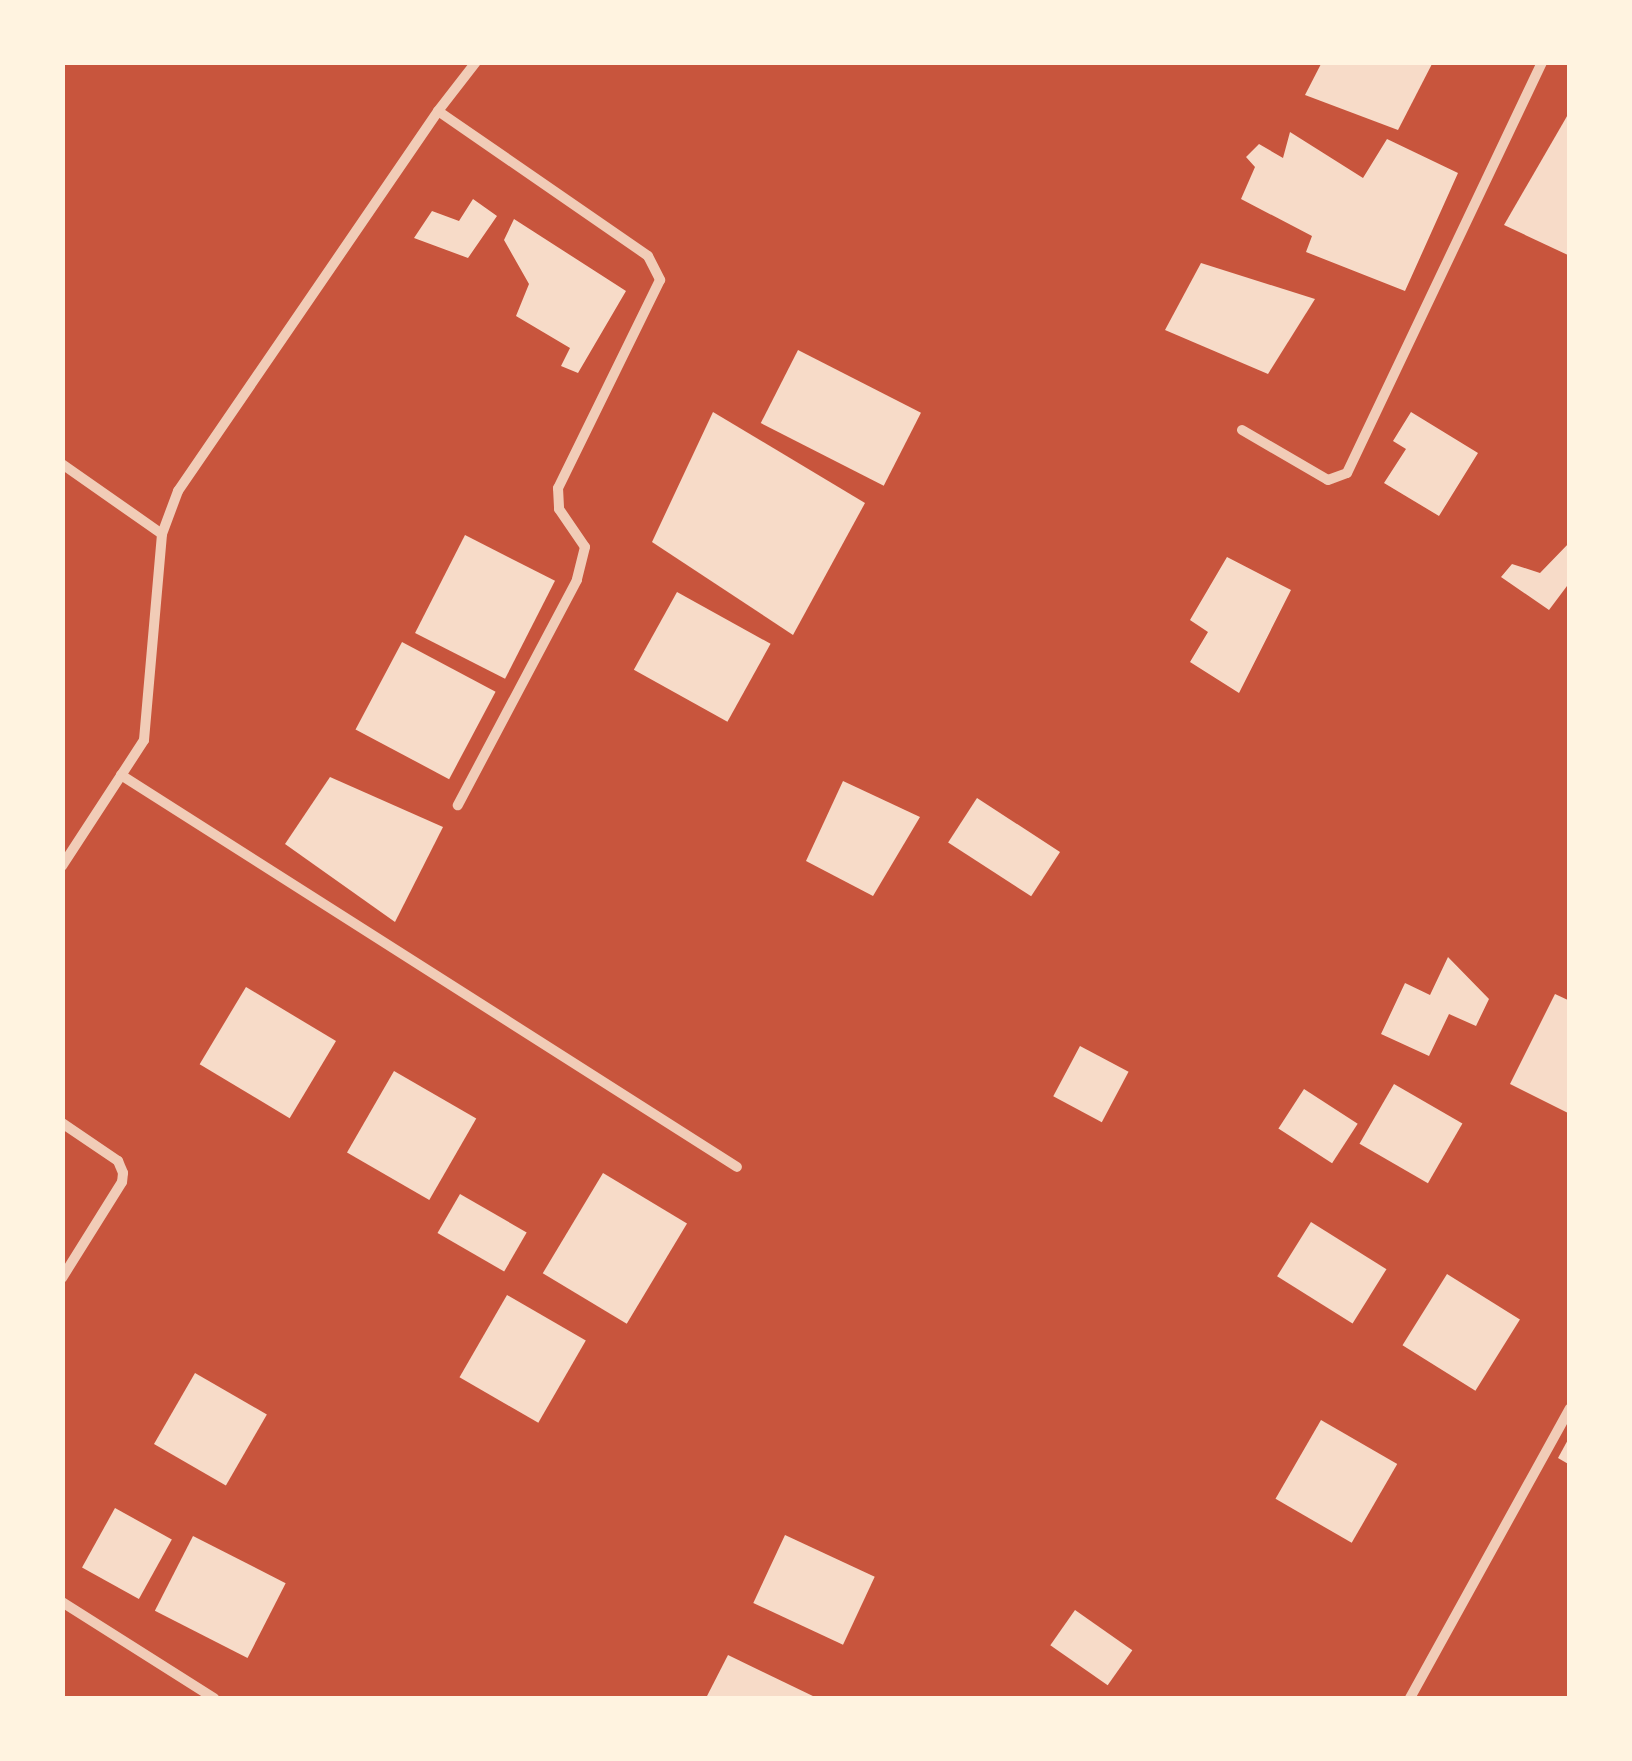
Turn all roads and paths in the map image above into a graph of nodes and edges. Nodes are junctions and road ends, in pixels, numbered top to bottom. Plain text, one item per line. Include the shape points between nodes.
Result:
1 (476, 62) edge
2 (1542, 62) edge
3 (438, 112) junction
4 (1242, 430) dead end
5 (62, 464) edge
6 (162, 534) junction
7 (120, 775) junction
8 (458, 805) dead end
9 (62, 866) edge
10 (62, 1122) edge
11 (737, 1167) dead end
12 (62, 1278) edge
13 (1570, 1408) edge
14 (62, 1602) edge
15 (214, 1698) edge
16 (1410, 1698) edge

1 - 3 street
2 - 4 street via 1347,473 1328,480
3 - 6 street via 178,491
3 - 8 street via 648,256 660,280 558,488 559,509 585,547 577,580
5 - 6 street
6 - 7 street via 147,727
7 - 9 street
7 - 11 street
10 - 12 street via 123,1172
13 - 16 street
14 - 15 street

